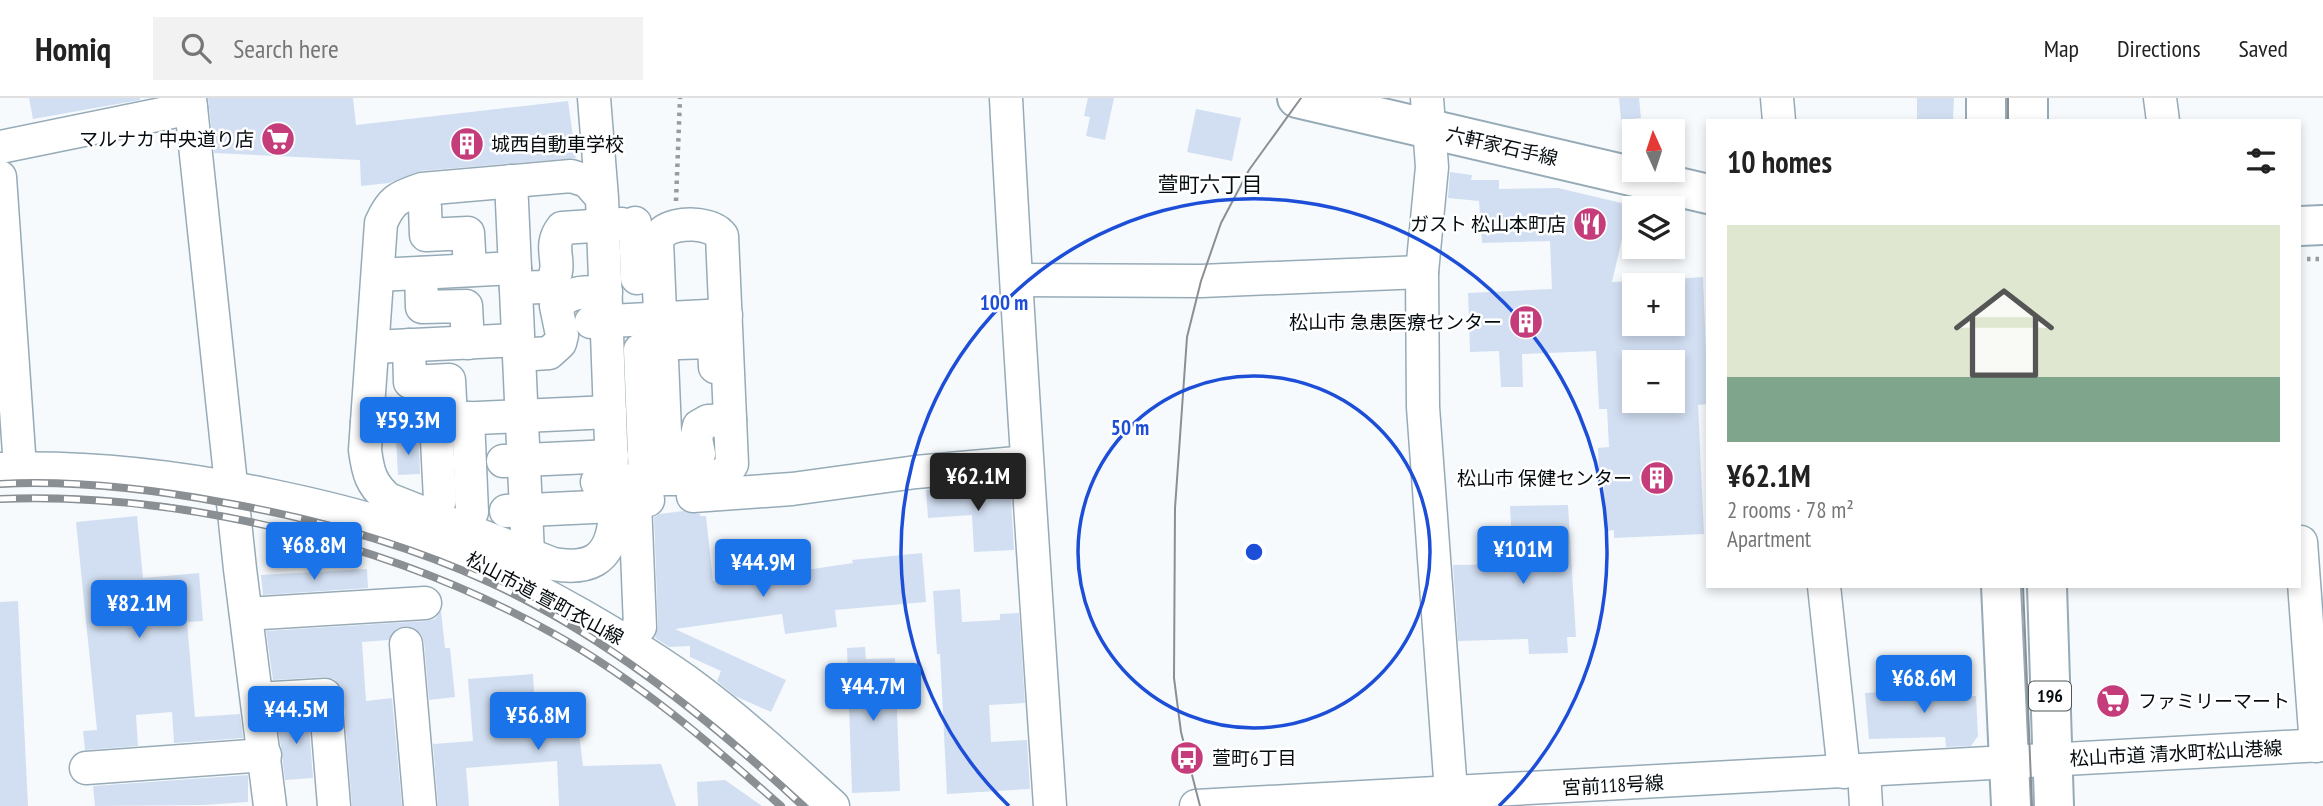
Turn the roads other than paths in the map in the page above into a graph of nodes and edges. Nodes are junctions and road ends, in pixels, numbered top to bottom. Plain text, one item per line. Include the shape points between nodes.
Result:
1 (594, 98) edge
2 (1006, 98) edge
3 (1297, 98) edge
4 (1777, 98) edge
5 (1986, 98) edge
6 (2028, 98) edge
7 (2160, 98) edge
8 (191, 103) edge
9 (1420, 108) edge
10 (1779, 119) edge
11 (1986, 119) edge
12 (2028, 119) edge
13 (2163, 119) edge
14 (0, 147) edge
15 (1622, 152) edge
16 (1685, 167) edge
17 (1706, 172) edge
18 (0, 177) edge
19 (501, 191) junction
20 (1706, 193) edge
21 (425, 207) junction
22 (598, 216) junction
23 (2323, 225) edge
24 (2301, 226) edge
25 (649, 228) junction
26 (1422, 272) junction
27 (398, 274) junction
28 (499, 274) junction
29 (1017, 280) junction
30 (598, 307) junction
31 (726, 316) junction
32 (659, 319) junction
33 (501, 345) junction
34 (390, 346) junction
35 (721, 366) junction
36 (663, 369) junction
37 (602, 412) junction
38 (511, 416) junction
39 (452, 419) junction
40 (377, 422) junction
41 (513, 460) junction
42 (1026, 462) junction
43 (10, 468) edge
44 (660, 475) junction
45 (562, 483) junction
46 (605, 484) junction
47 (231, 487) junction
48 (440, 500) junction
49 (472, 512) junction
50 (516, 521) junction
51 (2308, 541) edge
52 (598, 558) junction
53 (1824, 588) edge
54 (2001, 588) edge
55 (2047, 588) edge
56 (425, 603) dead end
57 (569, 608) junction
58 (246, 614) junction
59 (625, 641) junction
60 (406, 644) dead end
61 (257, 699) junction
62 (2319, 746) edge
63 (265, 755) junction
64 (2030, 761) junction
65 (86, 768) dead end
66 (1854, 772) junction
67 (1665, 794) edge
68 (1451, 800) edge
69 (270, 806) edge
70 (334, 806) edge
71 (420, 806) edge
72 (833, 806) edge
73 (1050, 806) edge
74 (1196, 806) edge
75 (1866, 806) edge
76 (2011, 806) edge
77 (2054, 806) edge

1 - 22 street
2 - 29 street
3 - 9 main road, 六軒家石手線
4 - 10 street
5 - 11 main road
6 - 12 main road
7 - 13 street
8 - 14 street
8 - 47 street
9 - 15 main road, 六軒家石手線
9 - 20 main road, 六軒家石手線
9 - 26 street via 1432,167
16 - 17 main road
18 - 43 street
19 - 21 street
19 - 22 street via 571,176 587,181
19 - 27 street via 422,189 389,206 381,223
19 - 28 street
21 - 27 street via 414,208 400,221
21 - 28 street via 426,235 468,233
22 - 25 street
22 - 28 street via 562,228 554,244 558,268 551,284 543,287
22 - 30 street
23 - 24 main road
25 - 31 street via 706,225 717,229 722,236
25 - 32 street via 657,242
26 - 29 street via 1201,281
26 - 68 street via 1423,407
27 - 28 street
27 - 33 street via 422,307 466,306
27 - 34 street
28 - 33 street
29 - 42 street
30 - 32 street
30 - 33 street via 569,294 556,306 562,335 549,353
30 - 37 street
31 - 32 street
31 - 35 street
32 - 35 street via 678,343 714,342
32 - 36 street
32 - 44 street
33 - 34 street
33 - 38 street
34 - 39 street via 410,382 449,380
34 - 40 street
35 - 36 street
35 - 44 street via 730,420 699,426 699,454 693,464
36 - 44 street
37 - 38 street
37 - 46 street
38 - 39 street
38 - 41 street
39 - 40 street
39 - 48 street
39 - 49 street
40 - 48 street via 391,478
40 - 50 street via 365,450 375,488 388,499
41 - 45 street
41 - 50 street
42 - 59 street via 792,489 635,500 640,627
42 - 73 street
43 - 47 street, 松山市道 萱町衣山線 via 88,469
44 - 46 street
45 - 46 street
45 - 46 street
45 - 50 street
46 - 50 street via 596,529 581,547 563,549
46 - 52 street via 614,524 612,542
47 - 57 street, 松山市道 萱町衣山線 via 322,506 399,529 470,557
47 - 58 street
48 - 49 street
49 - 50 street
50 - 52 street via 553,564 584,566
51 - 62 street
52 - 57 street
53 - 66 street
54 - 64 main road, 196
55 - 64 main road, 196
56 - 58 street
57 - 59 street, 松山市道 萱町衣山線
58 - 61 street
59 - 72 street, 松山市道 萱町衣山線 via 696,688
60 - 71 street
61 - 63 street
61 - 70 street via 325,695
62 - 64 street, 松山市道 清水町松山港線
63 - 65 street
63 - 69 street
64 - 66 street, 宮前118号線
64 - 76 main road, 196
64 - 77 main road, 196
66 - 67 street, 宮前118号線
66 - 75 street
67 - 68 street, 宮前118号線
68 - 74 street, 宮前118号線

